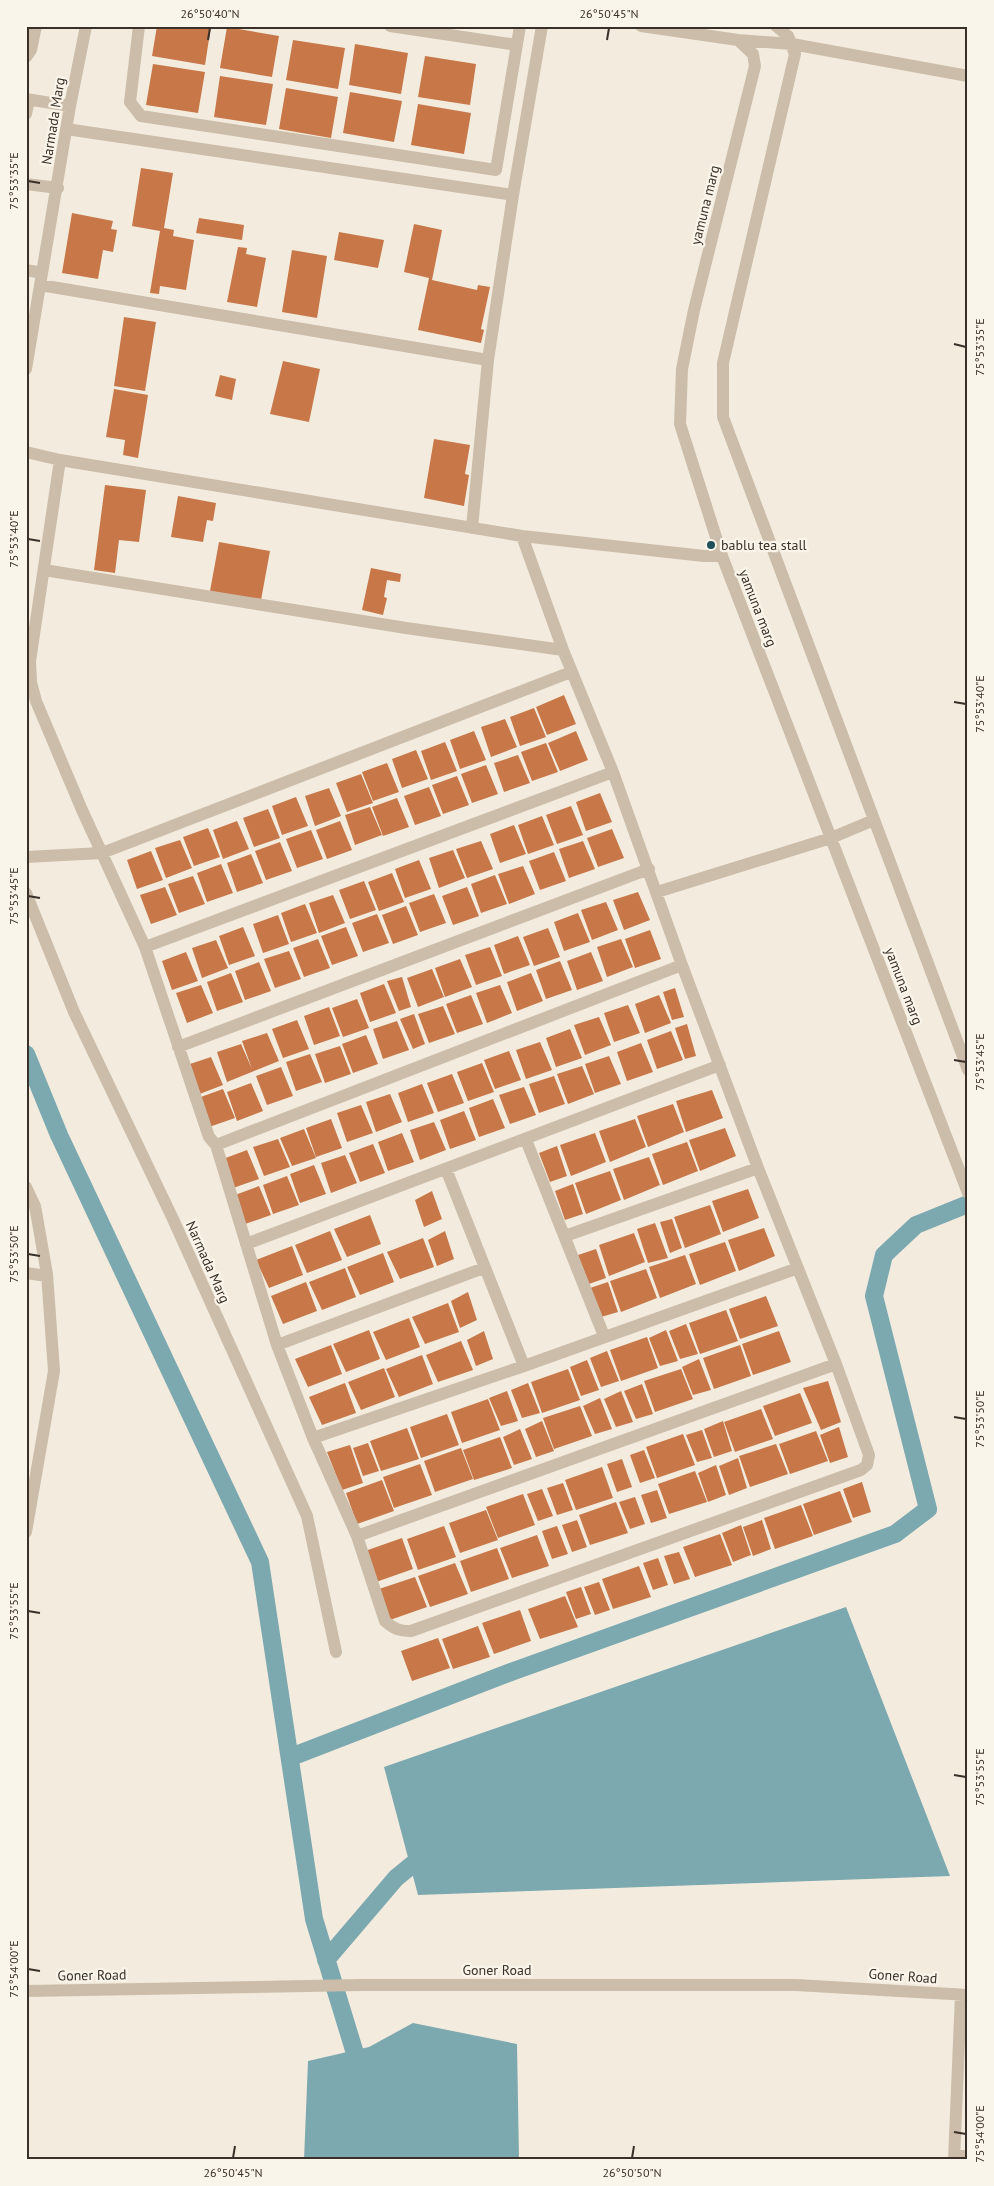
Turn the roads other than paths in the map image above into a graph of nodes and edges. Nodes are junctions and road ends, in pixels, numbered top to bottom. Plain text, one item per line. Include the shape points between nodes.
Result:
1 (36, 26) edge
2 (86, 26) edge
3 (139, 26) edge
4 (390, 26) edge
5 (520, 26) edge
6 (542, 26) edge
7 (641, 26) edge
8 (776, 26) edge
9 (738, 40) junction
10 (792, 44) junction
11 (517, 45) junction
12 (26, 57) edge
13 (968, 76) edge
14 (28, 99) edge
15 (70, 106) junction
16 (26, 114) edge
17 (66, 128) junction
18 (26, 184) edge
19 (58, 188) junction
20 (512, 195) junction
21 (26, 270) edge
22 (41, 279) junction
23 (488, 360) junction
24 (27, 364) edge
25 (26, 452) edge
26 (60, 460) junction
27 (472, 528) junction
28 (522, 536) junction
29 (722, 556) junction
30 (44, 570) junction
31 (563, 650) junction
32 (571, 672) junction
33 (613, 772) junction
34 (874, 820) junction
35 (831, 838) junction
36 (102, 853) junction
37 (26, 857) edge
38 (649, 869) junction
39 (657, 892) junction
40 (26, 893) edge
41 (145, 947) junction
42 (682, 965) junction
43 (178, 1047) junction
44 (720, 1066) junction
45 (968, 1070) edge
46 (526, 1140) junction
47 (216, 1145) junction
48 (758, 1168) junction
49 (446, 1169) junction
50 (26, 1187) edge
51 (968, 1193) edge
52 (565, 1236) junction
53 (246, 1244) junction
54 (484, 1268) junction
55 (798, 1268) junction
56 (26, 1274) edge
57 (47, 1276) junction
58 (604, 1336) junction
59 (277, 1345) junction
60 (836, 1364) junction
61 (524, 1366) junction
62 (313, 1438) junction
63 (26, 1532) edge
64 (357, 1536) junction
65 (336, 1652) dead end
66 (26, 1991) edge
67 (965, 1995) edge
68 (954, 2157) edge
69 (968, 2157) edge

1 - 12 street via 31,50
2 - 15 street, Narmada Marg
3 - 11 street via 130,102 141,116 496,170
4 - 11 street
5 - 11 street
6 - 20 street
7 - 9 street
8 - 10 street
9 - 10 street
9 - 29 street, yamuna marg via 753,54 755,66 694,310 682,369 680,415 680,424
10 - 13 street
10 - 34 street via 795,54 723,362 723,417
14 - 15 street
14 - 16 street
15 - 17 street, Narmada Marg
17 - 19 street, Narmada Marg
17 - 20 street
18 - 19 street
19 - 22 street, Narmada Marg
20 - 23 street
21 - 22 street
22 - 23 street
22 - 24 street, Narmada Marg
23 - 27 street
25 - 26 street
26 - 27 street
26 - 30 street
27 - 28 street
28 - 29 street
28 - 31 street
29 - 35 street, yamuna marg
30 - 31 street
30 - 36 street via 30,662 31,682
31 - 32 street
32 - 33 street
32 - 36 street
33 - 38 street
33 - 41 street
34 - 35 street
34 - 45 street
35 - 39 street
35 - 51 street, yamuna marg
36 - 37 street
36 - 41 street
38 - 39 street
38 - 43 street
39 - 42 street
40 - 65 street, Narmada Marg via 74,1012 173,1219 307,1516
41 - 43 street
42 - 44 street
42 - 47 street
43 - 47 street via 209,1137
44 - 46 street
44 - 48 street
46 - 49 street
46 - 52 street
47 - 53 street
48 - 52 street
48 - 55 street
49 - 53 street
49 - 54 street
50 - 57 street via 35,1206
52 - 58 street
53 - 59 street
54 - 59 street
54 - 61 street
55 - 58 street
55 - 60 street
56 - 57 street
57 - 63 street via 54,1371
58 - 61 street
59 - 62 street
60 - 64 street
60 - 64 street via 869,1455 869,1461 862,1470 411,1631 394,1630 385,1621
61 - 62 street
62 - 64 street
66 - 67 street, Goner Road via 361,1985 796,1985
67 - 68 street
68 - 69 street

